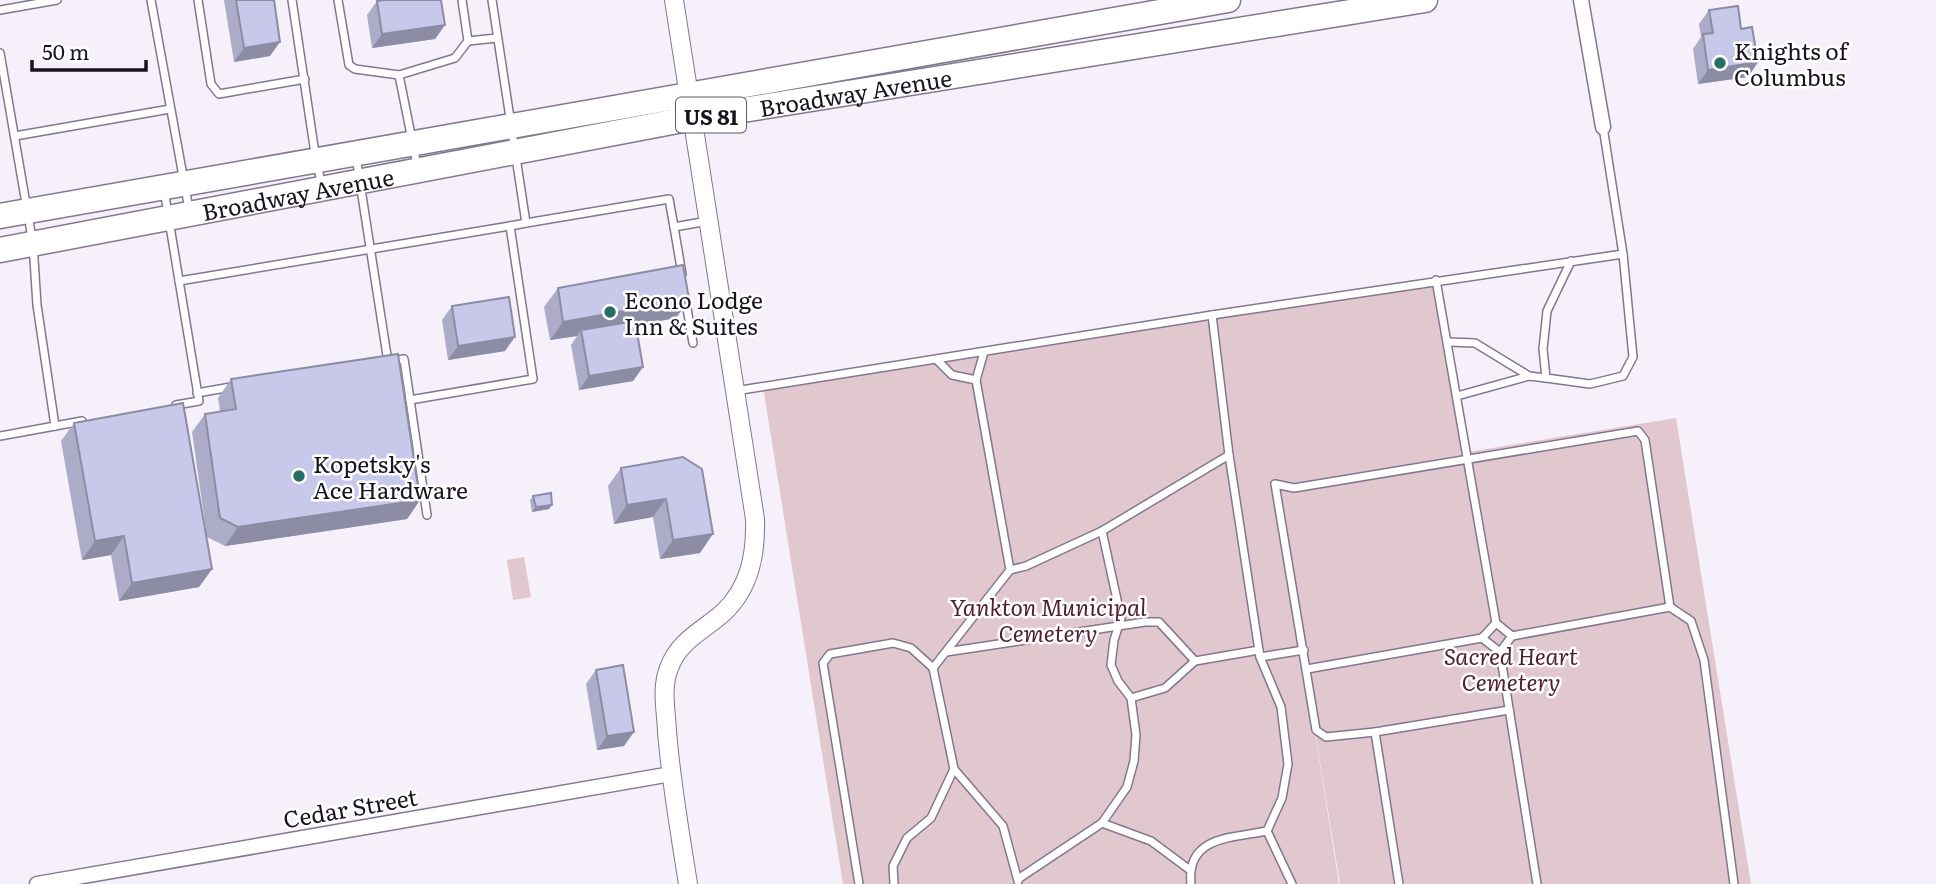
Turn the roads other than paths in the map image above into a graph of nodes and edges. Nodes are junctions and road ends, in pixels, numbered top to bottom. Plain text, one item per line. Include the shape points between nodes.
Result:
1 (57, 0) edge
2 (151, 0) edge
3 (198, 0) edge
4 (292, 0) edge
5 (338, 0) edge
6 (462, 0) edge
7 (492, 0) edge
8 (674, 0) edge
9 (1228, 0) edge
10 (1425, 0) edge
11 (1581, 0) edge
12 (0, 10) edge
13 (497, 37) junction
14 (468, 41) junction
15 (0, 53) edge
16 (399, 75) junction
17 (305, 79) junction
18 (689, 94) junction
19 (170, 108) junction
20 (693, 118) junction
21 (509, 126) junction
22 (1603, 127) joint
23 (15, 136) junction
24 (411, 143) junction
25 (514, 152) junction
26 (355, 153) junction
27 (316, 160) junction
28 (418, 170) junction
29 (359, 181) junction
30 (174, 186) junction
31 (323, 188) junction
32 (27, 211) junction
33 (0, 216) edge
34 (179, 216) junction
35 (709, 221) junction
36 (526, 223) junction
37 (510, 226) junction
38 (674, 227) junction
39 (33, 244) junction
40 (370, 249) junction
41 (0, 250) edge
42 (1623, 254) junction
43 (1571, 261) junction
44 (683, 280) edge
45 (1436, 280) junction
46 (179, 281) junction
47 (685, 293) edge
48 (1212, 315) junction
49 (1448, 342) junction
50 (693, 343) dead end
51 (984, 352) junction
52 (937, 360) junction
53 (389, 362) junction
54 (377, 364) edge
55 (1529, 376) junction
56 (1546, 378) junction
57 (976, 380) junction
58 (246, 385) edge
59 (735, 391) junction
60 (197, 393) junction
61 (1457, 396) junction
62 (410, 400) junction
63 (173, 406) edge
64 (90, 420) edge
65 (55, 426) junction
66 (0, 436) edge
67 (1229, 455) junction
68 (1469, 459) junction
69 (427, 516) dead end
70 (1102, 531) junction
71 (1010, 570) junction
72 (1670, 607) junction
73 (1496, 623) junction
74 (1118, 627) junction
75 (1512, 636) junction
76 (1482, 638) junction
77 (1304, 650) junction
78 (946, 652) junction
79 (1500, 652) junction
80 (1260, 653) junction
81 (1195, 661) junction
82 (933, 668) junction
83 (1307, 669) junction
84 (1131, 698) junction
85 (1510, 710) junction
86 (1375, 732) junction
87 (954, 769) junction
88 (671, 774) junction
89 (1102, 823) junction
90 (1266, 831) junction
91 (1190, 870) junction
92 (1018, 882) edge
93 (37, 884) edge
94 (688, 884) edge
95 (859, 884) edge
96 (894, 884) edge
97 (1191, 884) edge
98 (1292, 884) edge
99 (1399, 884) edge
100 (1537, 884) edge
101 (1734, 884) edge

1 - 12 lane
2 - 19 lane
3 - 17 lane via 215,91
4 - 17 lane
5 - 16 lane via 349,65
6 - 14 lane
7 - 13 lane
8 - 18 street
9 - 18 highway, Broadway Avenue / US 81
10 - 20 highway, Broadway Avenue / US 81
11 - 22 street
13 - 14 lane
13 - 21 lane
14 - 16 lane via 455,58
15 - 23 lane
16 - 24 lane
17 - 27 lane
18 - 20 street
18 - 21 highway, Broadway Avenue / US 81
19 - 23 lane
19 - 30 lane
20 - 25 highway, Broadway Avenue / US 81
20 - 35 street
21 - 24 highway, Broadway Avenue / US 81
21 - 25 lane
22 - 42 lane
23 - 32 lane
24 - 26 highway, Broadway Avenue / US 81
24 - 28 lane
25 - 28 highway, Broadway Avenue / US 81
25 - 36 lane
26 - 27 highway, Broadway Avenue / US 81
26 - 29 lane
27 - 30 highway, Broadway Avenue / US 81
27 - 31 lane
28 - 29 highway, Broadway Avenue / US 81
29 - 31 highway, Broadway Avenue / US 81
29 - 40 lane
30 - 32 highway, Broadway Avenue / US 81
30 - 34 lane
30 - 34 lane
31 - 34 highway, Broadway Avenue / US 81
32 - 33 highway, Broadway Avenue / US 81
32 - 39 lane
34 - 39 highway, Broadway Avenue / US 81
34 - 46 lane
35 - 38 lane
35 - 59 street
36 - 37 lane
36 - 38 lane via 669,199
37 - 40 lane
37 - 62 lane via 533,379
38 - 44 lane
39 - 41 highway, Broadway Avenue / US 81
39 - 65 lane
40 - 46 lane
40 - 53 lane
42 - 43 lane
42 - 56 lane via 1633,356 1622,376 1590,383
43 - 45 lane
43 - 56 lane via 1547,311
45 - 48 lane
45 - 49 lane
46 - 60 lane
47 - 50 lane
48 - 51 lane
48 - 67 lane
49 - 55 lane via 1475,343
49 - 61 lane
51 - 52 lane
51 - 57 lane
52 - 57 lane via 952,375
52 - 59 lane
53 - 54 lane
53 - 62 lane via 404,359
55 - 56 lane
55 - 61 lane
57 - 71 lane
58 - 60 lane
59 - 88 street via 755,519 753,562 741,591 724,612 688,638 668,670 664,687
60 - 63 lane via 199,401
61 - 68 lane
62 - 69 lane
64 - 65 lane
65 - 66 lane
67 - 70 lane
67 - 80 lane
68 - 72 lane via 1638,431 1645,440
68 - 73 lane
68 - 77 lane via 1294,488 1275,484
70 - 71 lane
70 - 74 lane via 1121,618
71 - 78 lane
72 - 75 lane
72 - 101 lane via 1691,621 1703,660
73 - 75 lane
73 - 76 lane
74 - 78 lane
74 - 81 lane via 1159,622
74 - 84 lane via 1111,665
75 - 79 lane
76 - 79 lane
76 - 83 lane
77 - 80 lane
77 - 83 lane
78 - 82 lane
79 - 85 lane
80 - 81 lane
80 - 90 lane via 1281,707 1288,764 1282,799
81 - 84 lane via 1165,688
82 - 87 lane
82 - 95 lane via 911,648 893,643 830,654 823,663
83 - 86 lane via 1316,730 1326,737
84 - 89 lane via 1135,761 1128,787
85 - 86 lane
85 - 100 lane
86 - 99 lane
87 - 92 lane via 1003,826
87 - 96 lane via 931,818 908,838 893,866
88 - 93 street, Cedar Street
88 - 94 street
89 - 91 lane via 1151,841
89 - 92 lane
90 - 91 lane via 1208,842
90 - 98 lane
91 - 97 lane

